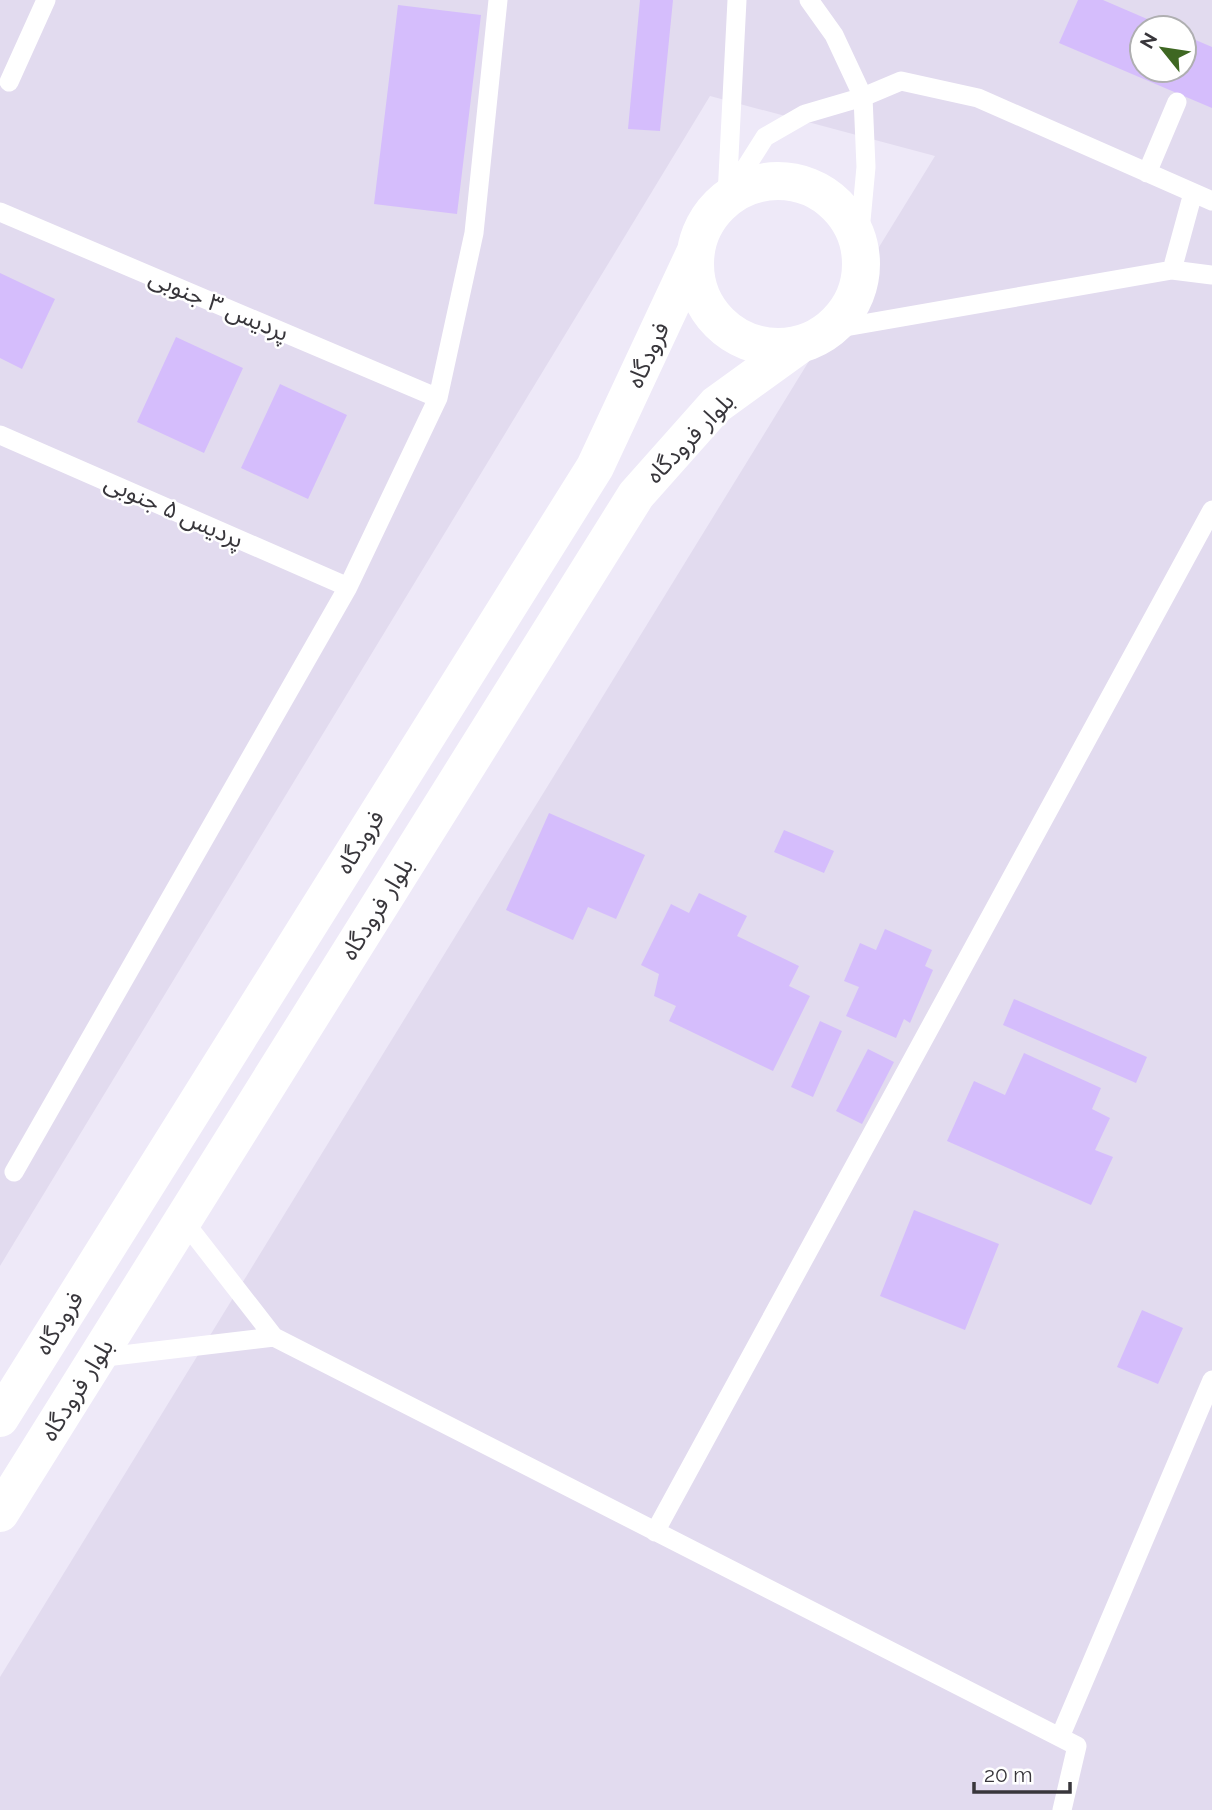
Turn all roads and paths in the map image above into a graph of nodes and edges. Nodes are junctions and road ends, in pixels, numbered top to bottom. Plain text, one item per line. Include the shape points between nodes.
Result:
1 (46, 0) edge
2 (498, 0) edge
3 (737, 0) edge
4 (809, 0) edge
5 (9, 82) dead end
6 (863, 97) junction
7 (1177, 102) dead end
8 (1147, 173) junction
9 (1193, 193) junction
10 (727, 197) junction
11 (1212, 201) edge
12 (0, 212) edge
13 (859, 242) junction
14 (695, 253) junction
15 (1172, 270) junction
16 (1212, 275) edge
17 (814, 337) junction
18 (438, 398) junction
19 (0, 435) edge
20 (1212, 510) edge
21 (348, 587) junction
22 (14, 1172) dead end
23 (183, 1220) junction
24 (274, 1337) junction
25 (96, 1358) junction
26 (1212, 1380) edge
27 (0, 1418) edge
28 (0, 1513) edge
29 (655, 1532) junction
30 (1060, 1737) junction
31 (1062, 1810) edge

1 - 5 lane
2 - 18 lane via 474,233
3 - 10 lane
4 - 6 lane via 834,35
6 - 8 lane via 901,81 978,98
6 - 10 lane via 805,114 765,137
6 - 13 lane via 866,167
7 - 8 lane
8 - 9 lane
9 - 11 lane
9 - 15 lane
10 - 13 main road via 751,184 778,180 805,184 829,197 847,217
10 - 14 main road via 711,212
12 - 18 lane, پردیس ۳ جنوبی
13 - 17 main road via 862,266 857,290 846,312
14 - 17 main road via 696,280 705,306 722,327 746,341 772,347
14 - 27 main road, فرودگاه via 595,467
15 - 16 lane
15 - 17 lane
17 - 23 main road, بلوار فرودگاه via 716,405 636,495
18 - 21 lane
19 - 21 lane, پردیس ۵ جنوبی
20 - 29 lane
21 - 22 lane
23 - 24 lane
23 - 25 main road, بلوار فرودگاه
24 - 25 lane
24 - 29 lane
25 - 28 main road, بلوار فرودگاه
26 - 30 lane
29 - 30 lane
30 - 31 lane via 1077,1746

